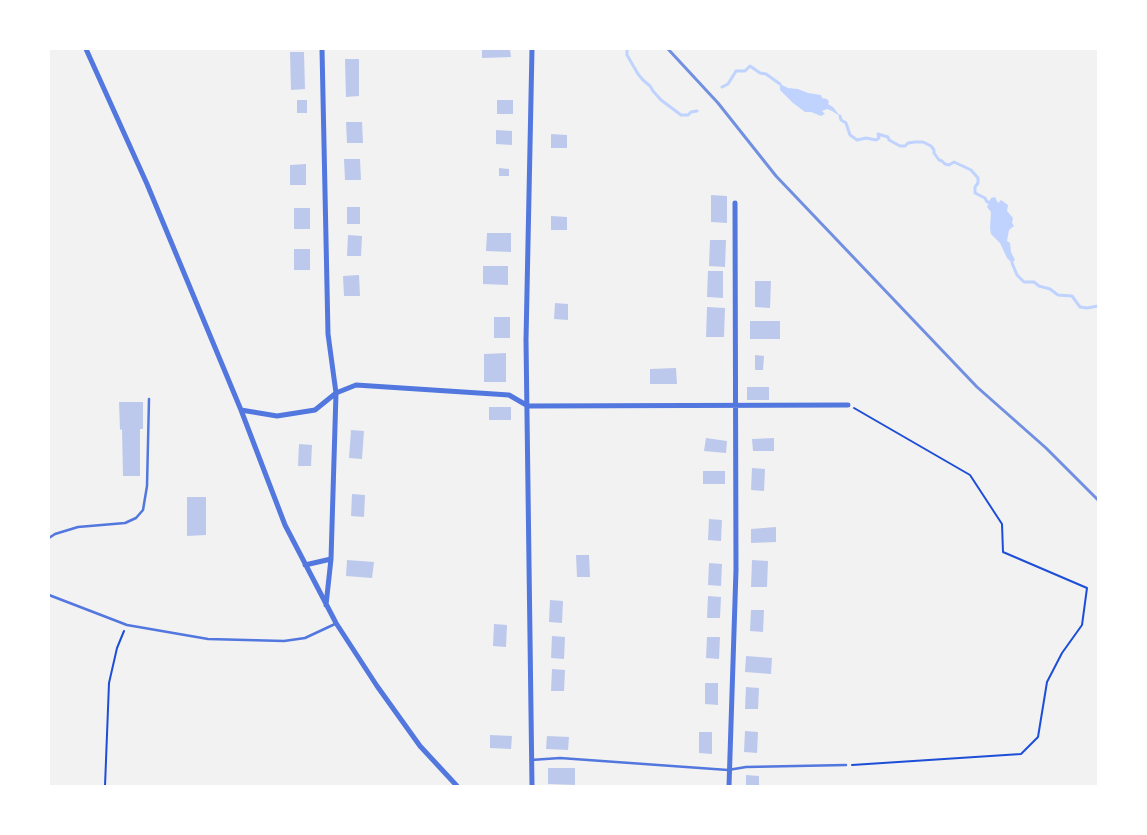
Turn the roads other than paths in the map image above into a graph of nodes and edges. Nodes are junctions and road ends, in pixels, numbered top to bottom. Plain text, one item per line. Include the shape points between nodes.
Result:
1 (86, 49) edge
2 (322, 49) edge
3 (532, 49) edge
4 (735, 203) dead end
5 (336, 393) junction
6 (149, 399) dead end
7 (848, 405) road end
8 (528, 406) junction
9 (735, 406) junction
10 (241, 410) junction
11 (49, 538) edge
12 (331, 558) junction
13 (305, 566) junction
14 (49, 595) edge
15 (326, 605) junction
16 (336, 623) junction
17 (531, 760) junction
18 (846, 765) road end
19 (728, 770) junction
20 (457, 786) edge
21 (532, 786) edge
22 (728, 786) edge

1 - 10 street via 147,184
2 - 5 street via 328,334
3 - 8 street via 526,340
4 - 9 street
5 - 8 street via 356,384 509,395
5 - 10 street via 315,410 277,416
5 - 12 street
6 - 11 lane via 147,486 143,510 125,523 78,527
7 - 9 street
8 - 9 street
8 - 17 street
9 - 19 street via 736,570
10 - 13 street via 285,525
12 - 13 street
12 - 15 street
13 - 15 street
14 - 16 lane via 127,624 208,639 284,642 306,638
15 - 16 street
16 - 20 street via 420,746
17 - 19 lane via 560,758
17 - 21 street
18 - 19 lane
19 - 22 street

